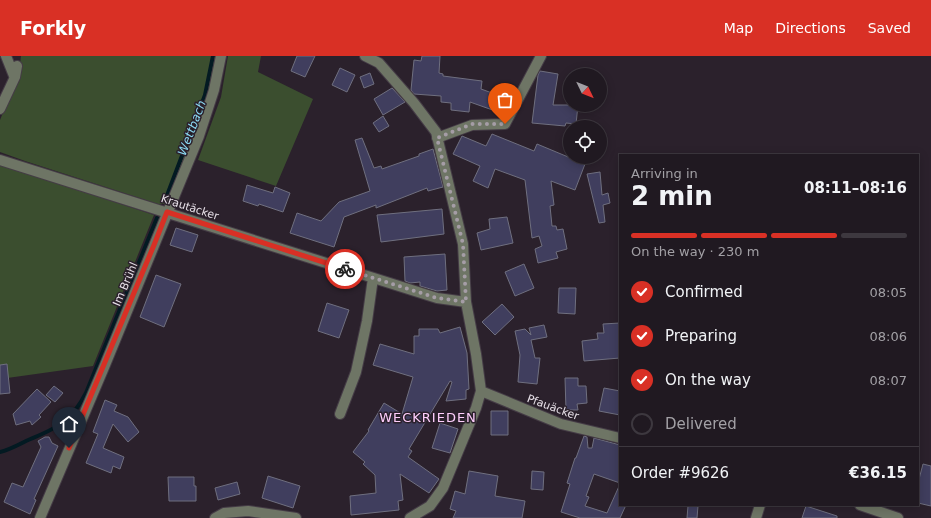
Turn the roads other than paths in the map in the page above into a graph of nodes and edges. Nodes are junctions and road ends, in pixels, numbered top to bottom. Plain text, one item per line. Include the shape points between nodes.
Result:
1 (6, 56) edge
2 (221, 56) edge
3 (365, 56) edge
4 (540, 56) edge
5 (17, 66) dead end
6 (14, 77) junction
7 (0, 109) edge
8 (437, 138) junction
9 (0, 160) edge
10 (167, 212) junction
11 (373, 278) junction
12 (466, 302) junction
13 (481, 391) junction
14 (340, 414) dead end
15 (619, 438) edge
16 (760, 506) edge
17 (863, 506) edge
18 (40, 518) edge
19 (215, 518) edge
20 (296, 518) edge
21 (410, 518) edge
22 (756, 518) edge
23 (898, 518) edge

1 - 6 street
2 - 10 street, Im Brühl via 214,90 199,136
3 - 8 street via 379,63 414,103 436,132
4 - 8 street via 505,124 472,124
5 - 6 street
6 - 7 street
8 - 12 street via 463,244
9 - 10 street, Krautäcker
10 - 11 street, Krautäcker
10 - 18 street, Im Brühl
11 - 12 street, Krautäcker via 437,298
11 - 14 street via 356,372
12 - 13 street
13 - 15 street, Pfauäcker via 561,424
13 - 21 street via 443,488 430,506
16 - 22 street
17 - 23 street
19 - 20 street via 224,513 248,511

